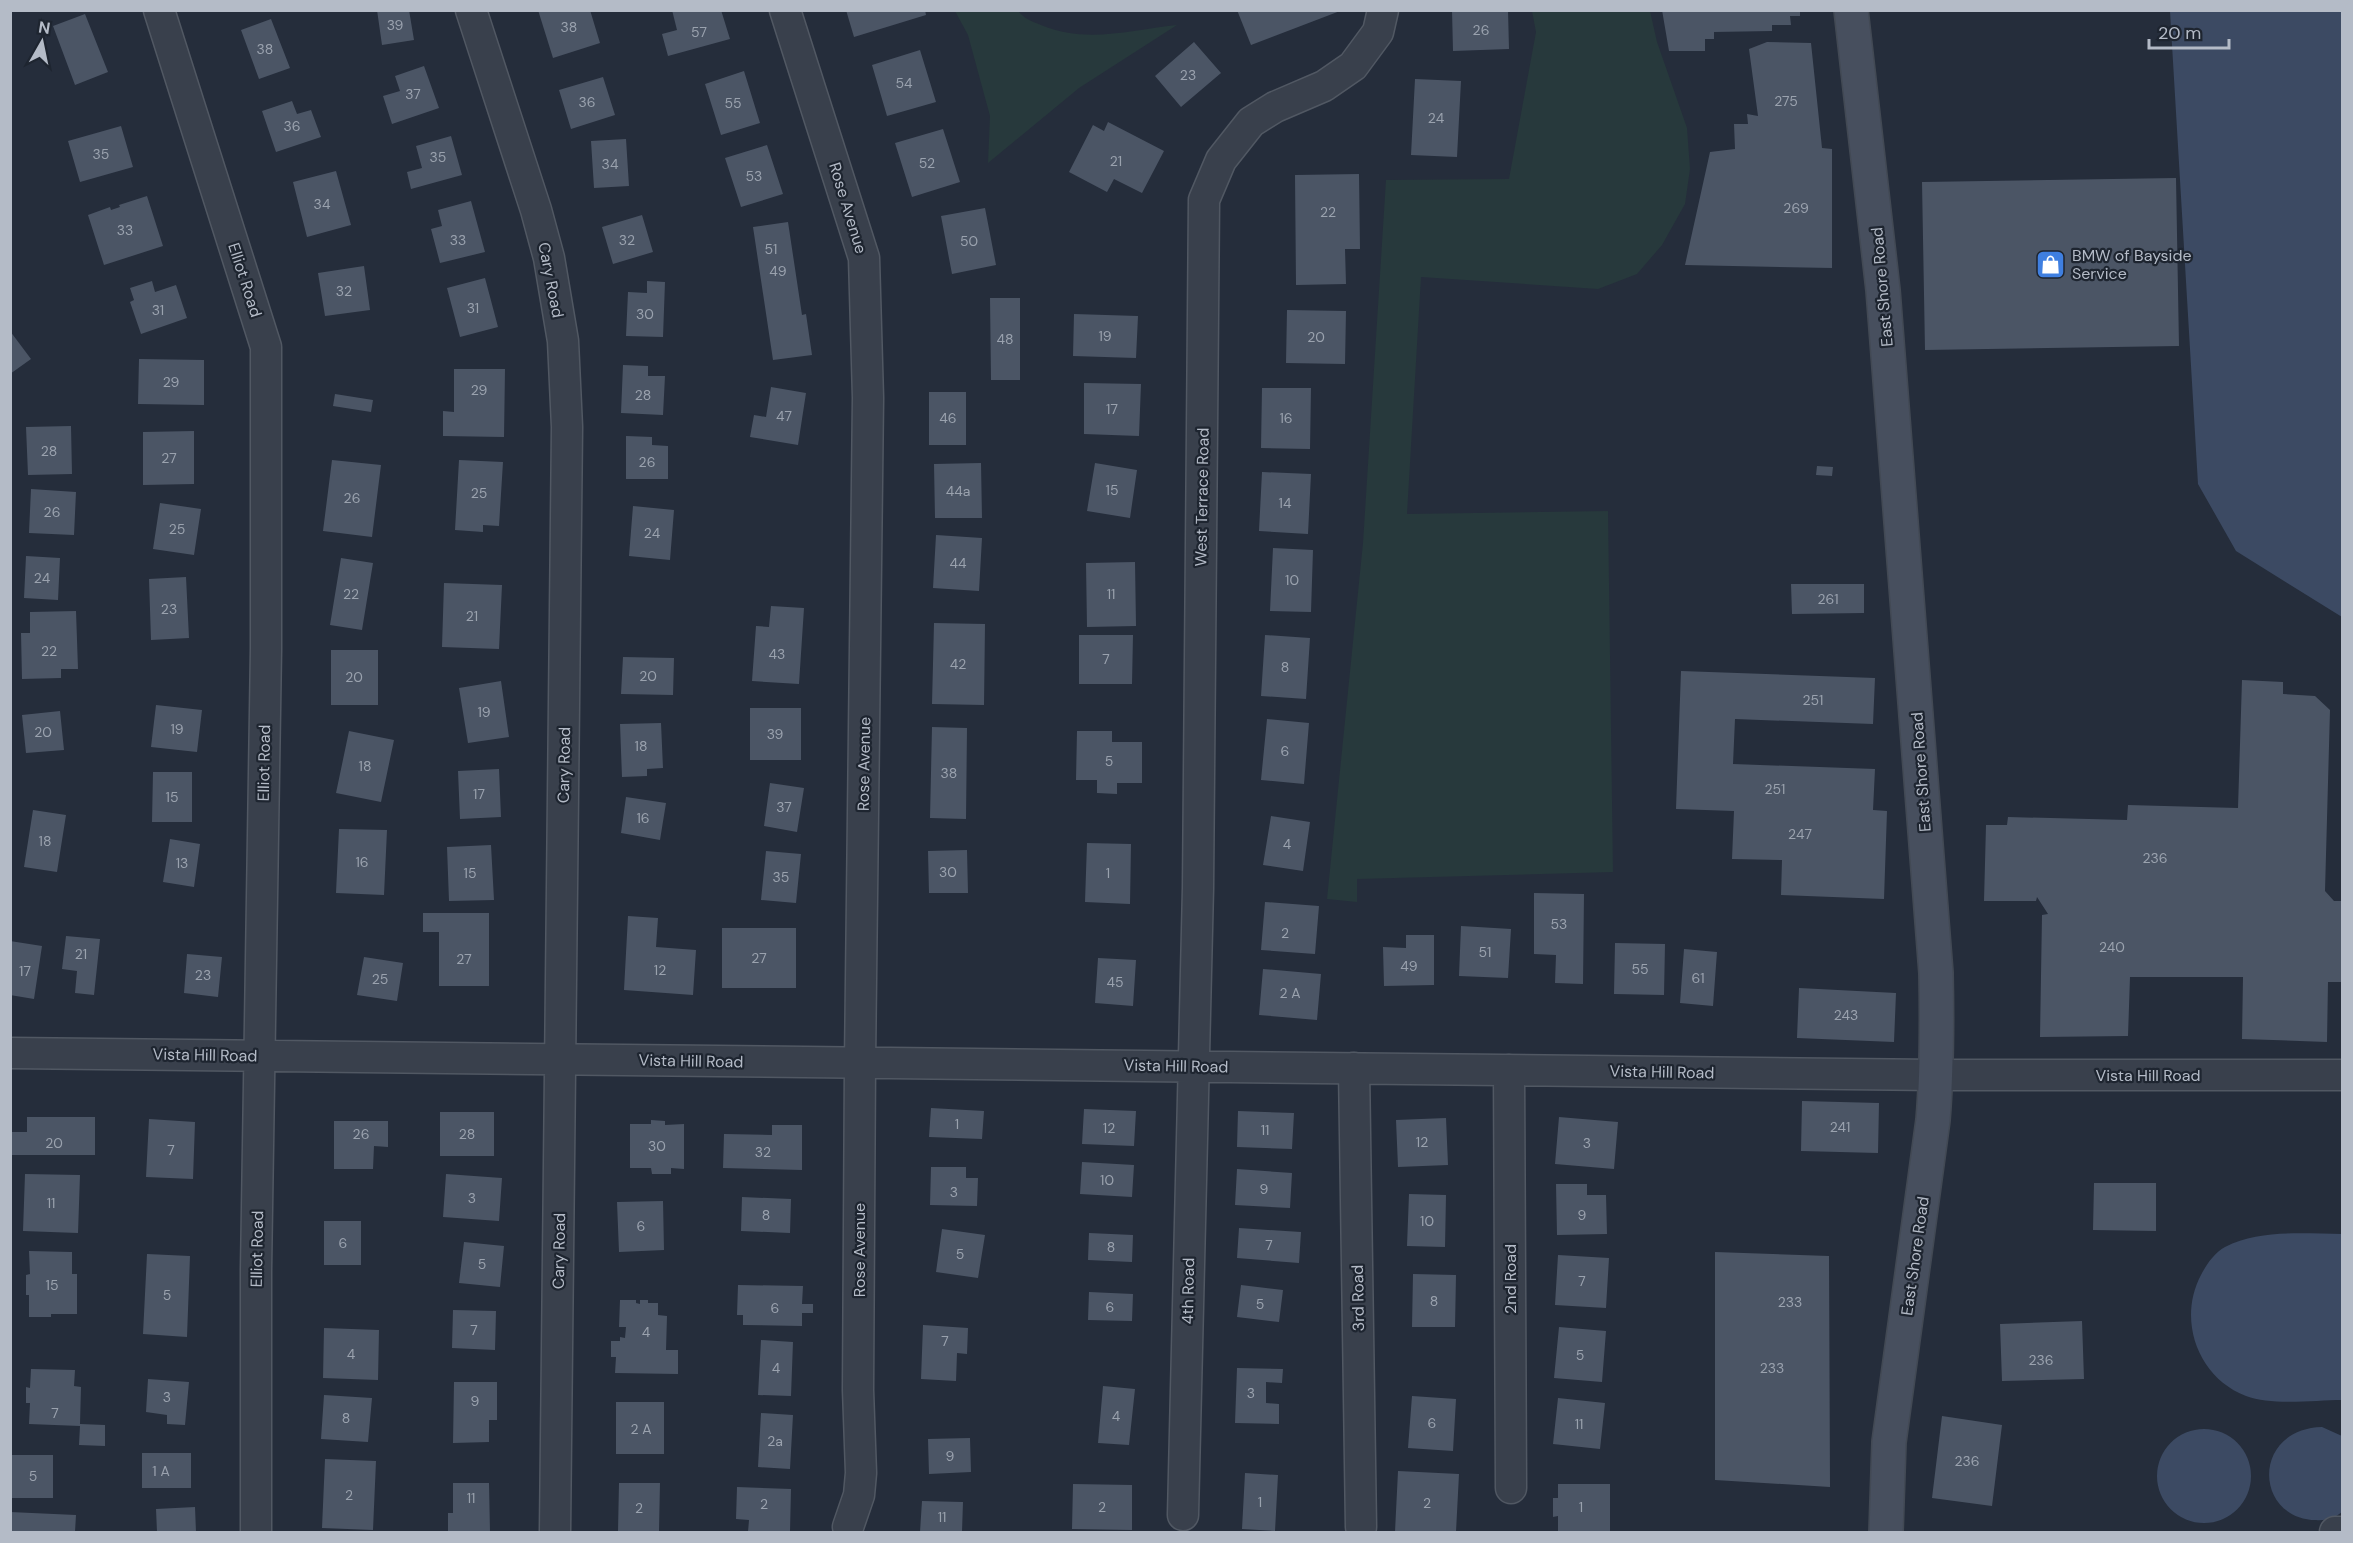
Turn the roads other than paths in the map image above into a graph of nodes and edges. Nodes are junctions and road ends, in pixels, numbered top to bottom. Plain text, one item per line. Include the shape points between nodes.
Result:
1 (159, 10) edge
2 (471, 10) edge
3 (785, 10) edge
4 (1383, 10) edge
5 (1851, 10) edge
6 (10, 1053) edge
7 (261, 1056) junction
8 (561, 1059) junction
9 (860, 1063) junction
10 (1192, 1067) junction
11 (1354, 1068) junction
12 (1509, 1070) junction
13 (1937, 1075) junction
14 (2343, 1075) edge
15 (1512, 1488) dead end
16 (1183, 1515) dead end
17 (848, 1527) dead end
18 (1361, 1527) dead end
19 (2343, 1532) edge
20 (256, 1533) edge
21 (555, 1533) edge
22 (1886, 1533) edge
23 (2335, 1533) edge

1 - 7 street, Elliot Road via 266,347
2 - 8 street, Cary Road via 549,258 563,341 567,427
3 - 9 street, Rose Avenue via 864,258 868,398
4 - 10 street, West Terrace Road via 1378,32 1353,66 1324,86 1251,122 1221,160 1204,200 1198,888
5 - 13 main road, East Shore Road via 1885,312 1936,973
6 - 7 street, Vista Hill Road
7 - 8 street, Vista Hill Road
7 - 20 street, Elliot Road
8 - 9 street, Vista Hill Road
8 - 21 street, Cary Road
9 - 10 street, Vista Hill Road
9 - 17 street, Rose Avenue via 861,1480
10 - 11 street, Vista Hill Road
10 - 16 street, 4th Road
11 - 12 street, Vista Hill Road
11 - 18 street, 3rd Road
12 - 13 street, Vista Hill Road
12 - 15 street, 2nd Road
13 - 14 street, Vista Hill Road
13 - 22 main road, East Shore Road via 1889,1442
19 - 23 street

